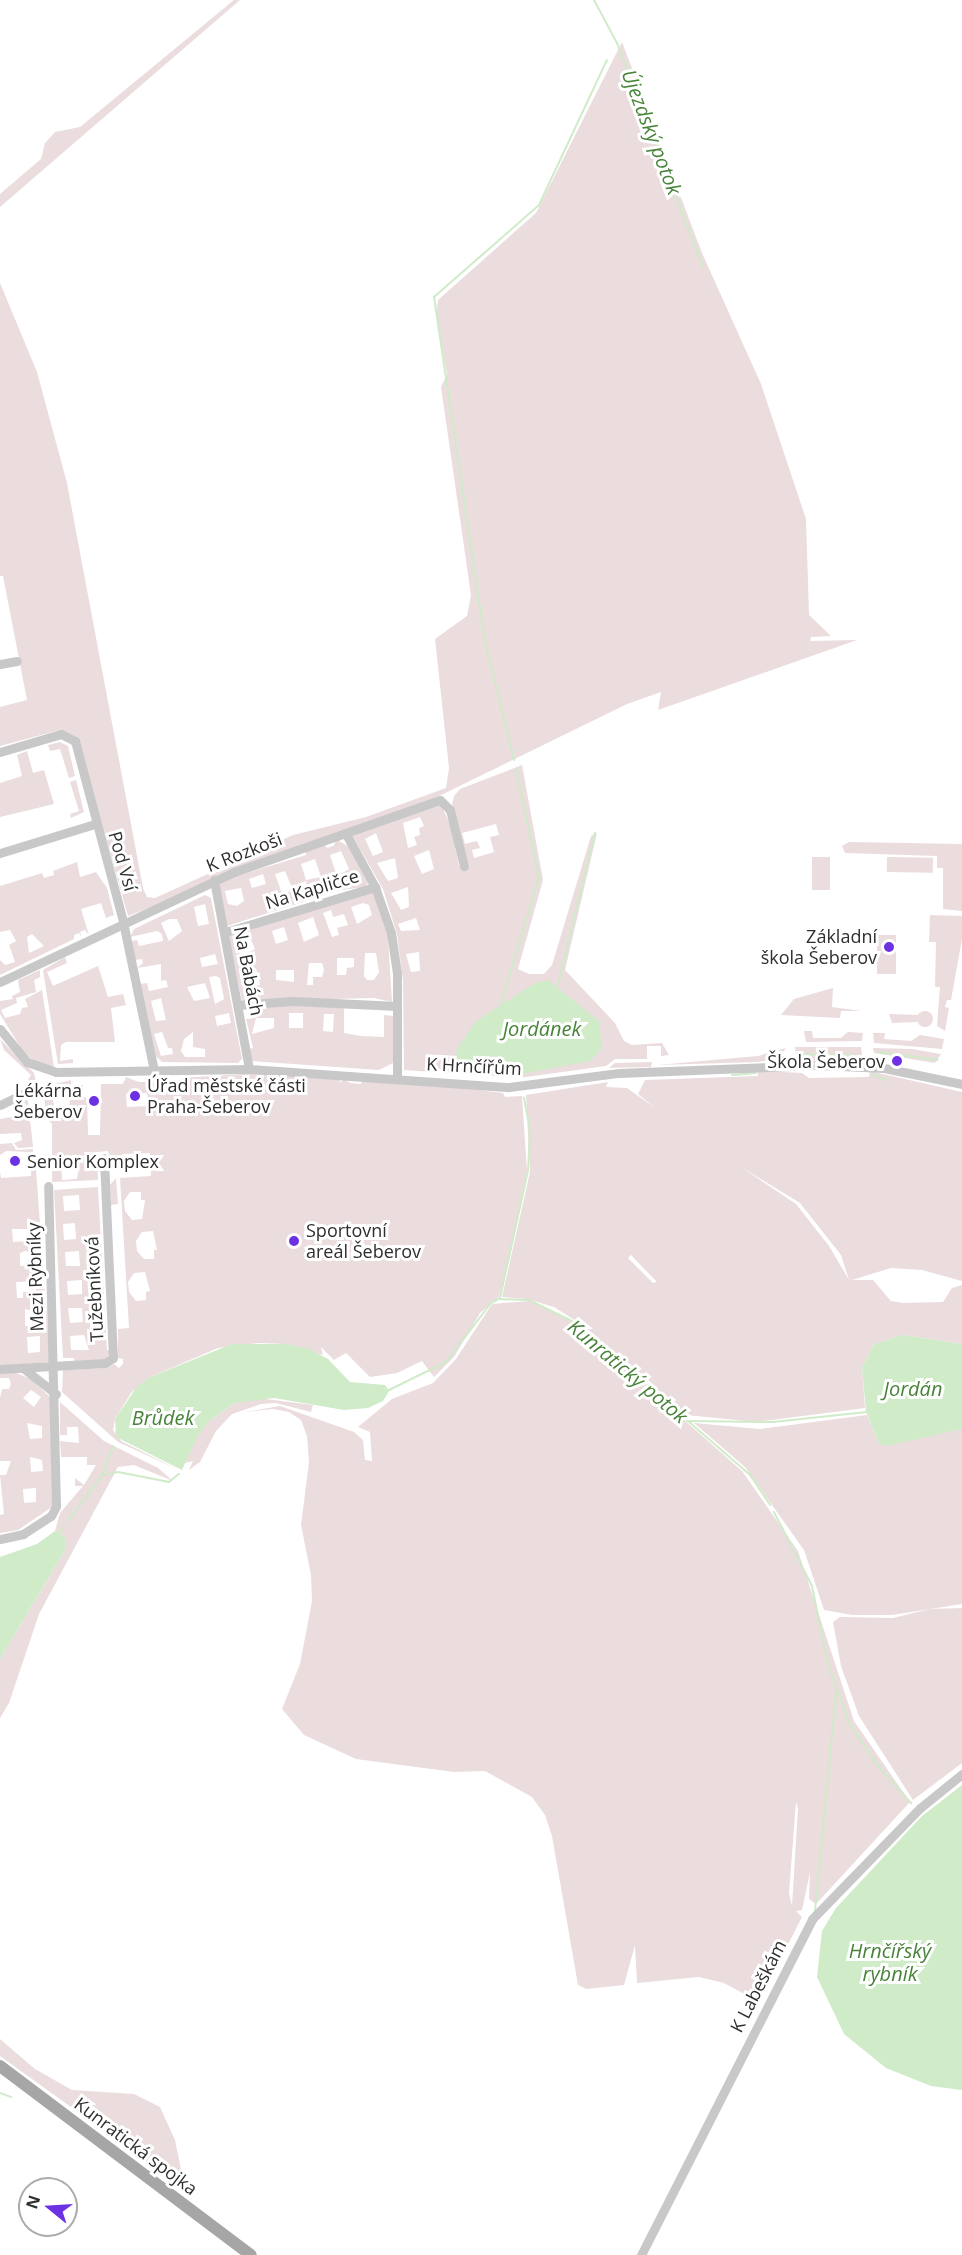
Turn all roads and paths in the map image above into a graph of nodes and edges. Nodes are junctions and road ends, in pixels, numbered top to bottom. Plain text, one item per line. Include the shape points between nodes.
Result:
1 (17, 661) dead end
2 (0, 664) edge
3 (0, 752) edge
4 (95, 824) junction
5 (346, 834) junction
6 (0, 853) edge
7 (464, 866) dead end
8 (214, 880) junction
9 (375, 887) junction
10 (123, 922) junction
11 (225, 932) junction
12 (0, 982) edge
13 (238, 1005) junction
14 (397, 1006) junction
15 (0, 1029) edge
16 (249, 1069) junction
17 (154, 1070) junction
18 (397, 1078) junction
19 (962, 1084) edge
20 (28, 1090) dead end
21 (0, 1105) edge
22 (104, 1158) dead end
23 (48, 1186) dead end
24 (56, 1366) junction
25 (22, 1368) junction
26 (0, 1370) edge
27 (56, 1394) junction
28 (0, 1539) edge
29 (962, 1774) edge
30 (0, 2066) edge
31 (250, 2255) edge
32 (641, 2255) edge

1 - 2 street
3 - 4 street, Pod Vsí via 59,734 70,736 75,742
4 - 6 street
4 - 10 street, Pod Vsí
5 - 7 street, K Rozkoši via 442,801 450,810
5 - 8 street, K Rozkoši
5 - 9 street
8 - 10 street, K Rozkoši
8 - 11 street, Na Babách
9 - 11 street, Na Kapličce
9 - 14 street via 391,933
10 - 12 street, K Rozkoši
10 - 17 street, Pod Vsí
11 - 13 street, Na Babách
13 - 14 street via 294,1001
13 - 16 street, Na Babách
14 - 18 street
15 - 17 street, K Hrnčířům via 22,1058 44,1071
16 - 17 street, K Hrnčířům
16 - 18 street, K Hrnčířům
18 - 19 street, K Hrnčířům via 508,1087 619,1073 819,1065 884,1068
20 - 21 street
22 - 24 street, Tužebníková via 114,1355 105,1364
23 - 24 street, Mezi Rybníky
24 - 25 street
24 - 27 street, Mezi Rybníky
25 - 26 street
25 - 27 street
27 - 28 street, Mezi Rybníky via 56,1506 51,1516 23,1534
29 - 32 street, K Labeškám via 912,1816 812,1919
30 - 31 main road, Kunratická spojka

